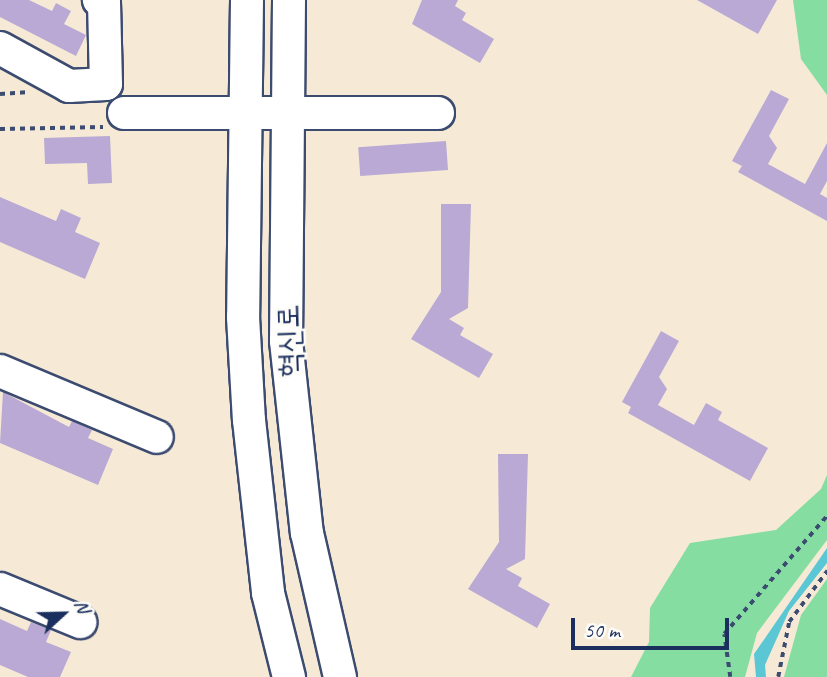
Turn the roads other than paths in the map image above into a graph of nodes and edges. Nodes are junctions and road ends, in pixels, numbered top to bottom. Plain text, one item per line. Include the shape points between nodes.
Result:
1 (99, 0) edge
2 (247, 0) edge
3 (289, 0) edge
4 (0, 48) edge
5 (292, 109) junction
6 (248, 110) junction
7 (438, 114) dead end
8 (119, 120) road end
9 (0, 371) edge
10 (157, 437) dead end
11 (0, 589) edge
12 (80, 622) dead end
13 (289, 677) edge
14 (340, 677) edge

1 - 4 street via 104,3 106,84 69,86
2 - 6 street, 혁신로
3 - 5 street, 혁신로
5 - 6 street
5 - 7 street
5 - 14 street, 혁신로 via 288,366 307,533
6 - 8 street
6 - 13 street, 혁신로 via 243,317 249,420 268,593
9 - 10 street
11 - 12 street

